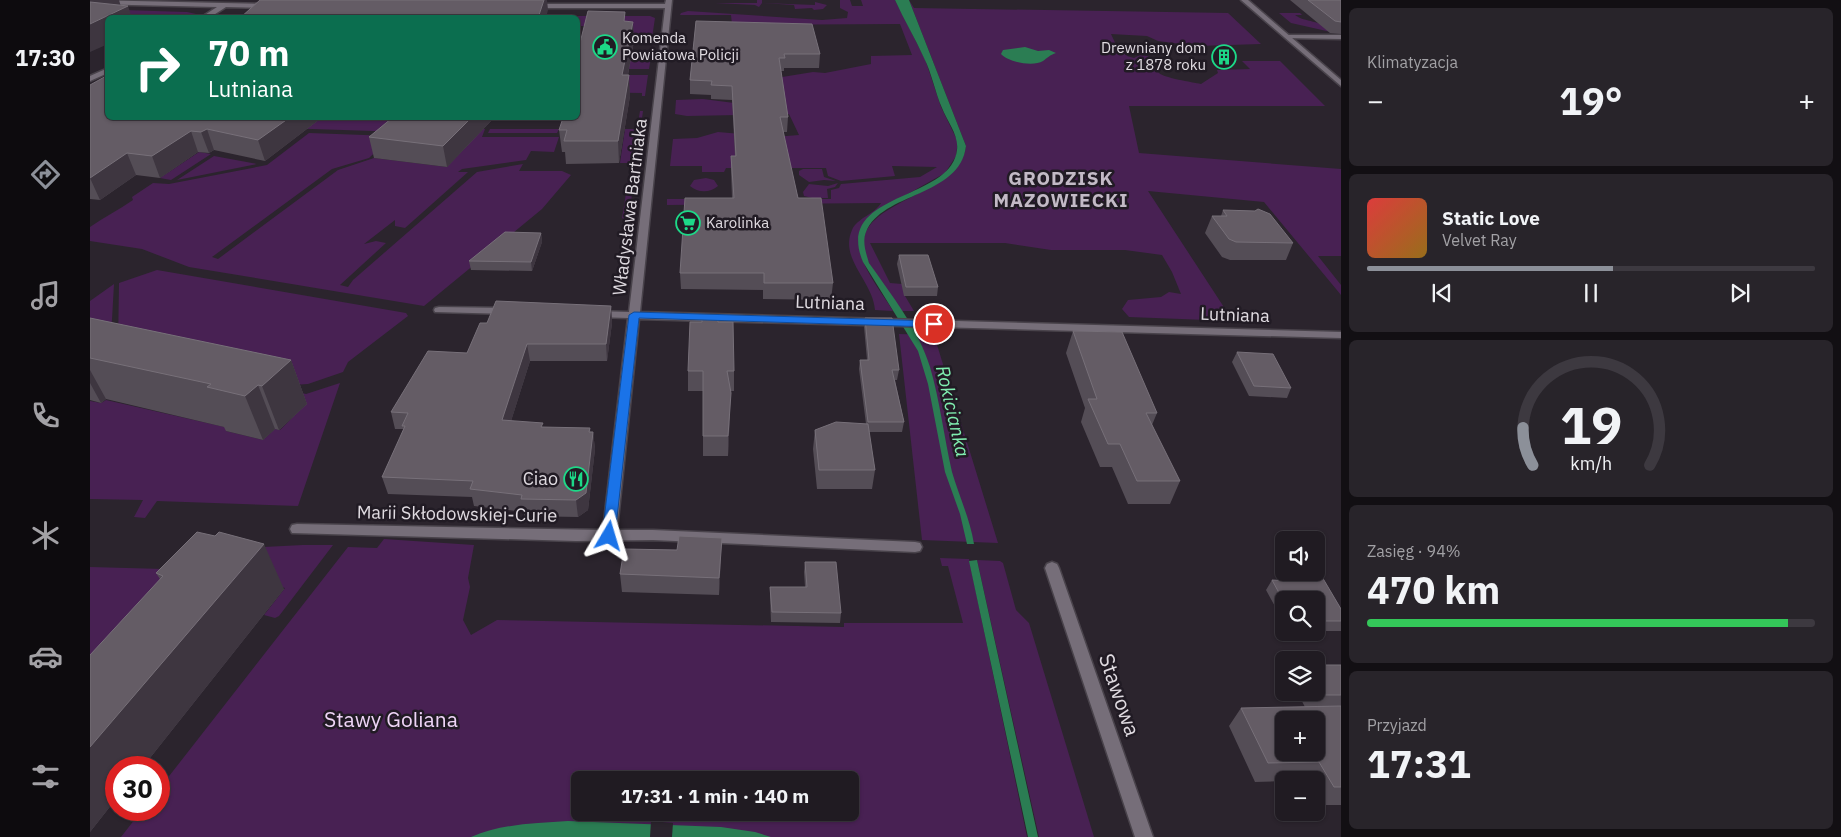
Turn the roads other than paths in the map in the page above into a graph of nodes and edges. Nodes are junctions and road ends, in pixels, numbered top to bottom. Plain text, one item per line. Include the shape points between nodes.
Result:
1 (234, 0) edge
2 (1244, 0) edge
3 (90, 2) edge
4 (669, 3) edge
5 (225, 5) junction
6 (274, 6) edge
7 (526, 6) edge
8 (208, 15) edge
9 (1288, 37) junction
10 (1341, 37) edge
11 (105, 72) edge
12 (90, 79) edge
13 (1341, 84) edge
14 (439, 310) dead end
15 (517, 312) edge
16 (583, 313) edge
17 (634, 315) junction
18 (1341, 335) edge
19 (297, 529) dead end
20 (609, 536) junction
21 (915, 547) dead end
22 (1052, 568) dead end
23 (1144, 837) edge

1 - 5 street
2 - 9 street
3 - 5 street
4 - 7 street
4 - 17 street, Władysława Bartniaka
5 - 6 street
5 - 8 street
9 - 10 street
9 - 13 street
11 - 12 street
14 - 15 street
16 - 17 street, Lutniana
17 - 18 street, Lutniana
17 - 20 street, Władysława Bartniaka
19 - 20 street, Marii Skłodowskiej-Curie
20 - 21 street, Marii Skłodowskiej-Curie via 653,535
22 - 23 street, Stawowa

